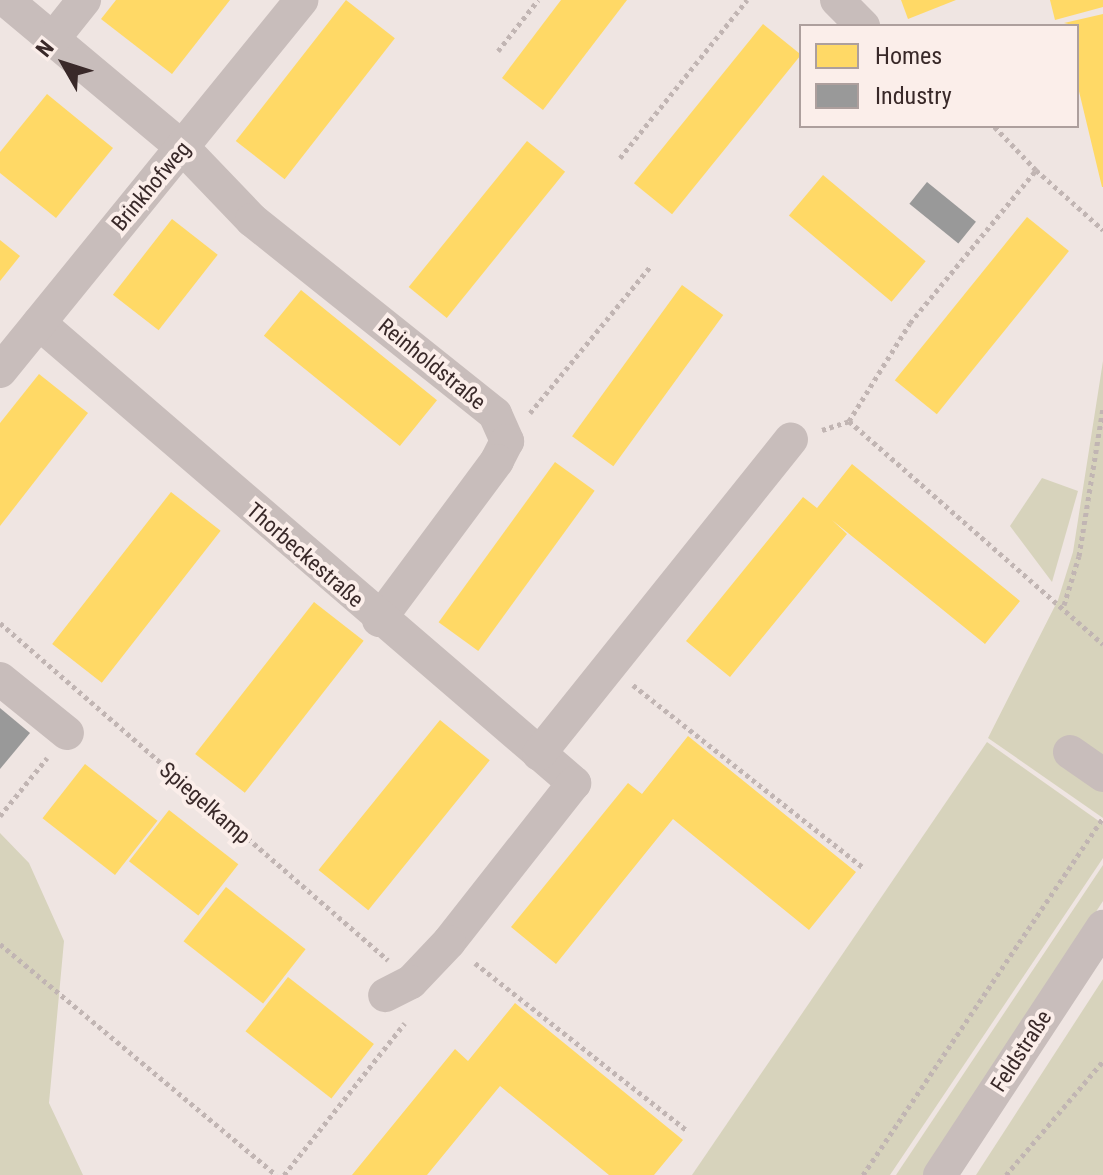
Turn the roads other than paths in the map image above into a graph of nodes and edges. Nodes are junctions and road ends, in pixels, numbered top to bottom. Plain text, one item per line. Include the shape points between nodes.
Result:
1 (6, 0) edge
2 (84, 0) edge
3 (301, 0) edge
4 (837, 0) edge
5 (861, 24) edge
6 (53, 39) junction
7 (183, 148) junction
8 (39, 323) junction
9 (0, 371) edge
10 (791, 440) road end
11 (379, 620) junction
12 (0, 679) edge
13 (67, 733) dead end
14 (1070, 752) dead end
15 (539, 754) junction
16 (1103, 775) edge
17 (1103, 927) edge
18 (398, 988) road end
19 (940, 1175) edge

1 - 6 street, Reinholdstraße
2 - 6 street
3 - 7 street, Brinkhofweg
4 - 5 street
6 - 7 street, Reinholdstraße
7 - 8 street, Brinkhofweg
7 - 11 street, Reinholdstraße via 252,220 495,414 507,441
8 - 9 street, Brinkhofweg
8 - 11 street, Thorbeckestraße
10 - 15 street
11 - 15 street, Thorbeckestraße
12 - 13 street
14 - 16 street
15 - 18 street, Thorbeckestraße via 574,783 449,942
17 - 19 street, Feldstraße

